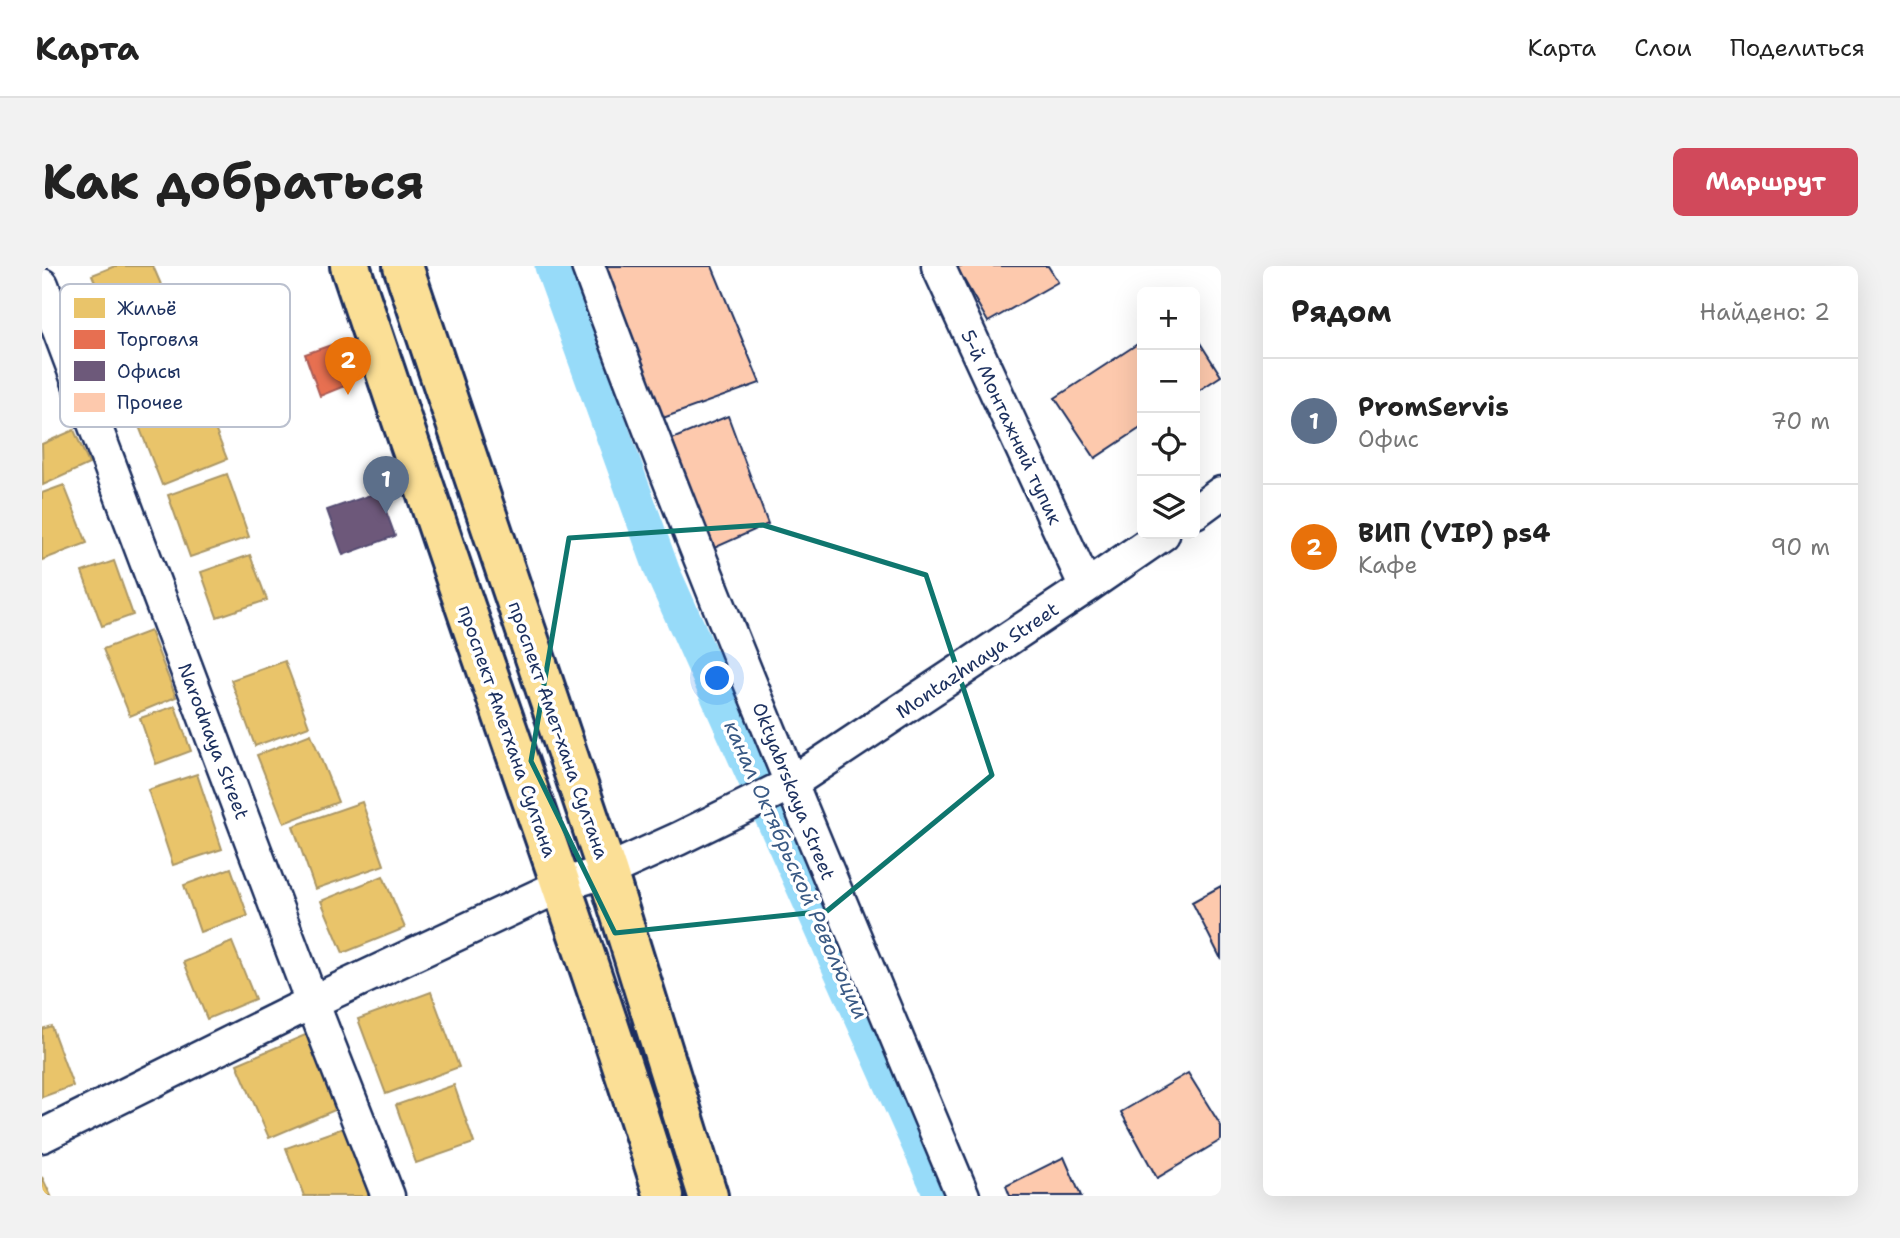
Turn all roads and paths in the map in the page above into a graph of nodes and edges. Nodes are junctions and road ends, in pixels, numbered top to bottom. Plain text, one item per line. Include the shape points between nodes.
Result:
1 (350, 266) edge
2 (403, 266) edge
3 (588, 266) edge
4 (938, 266) edge
5 (42, 285) edge
6 (60, 333) edge
7 (95, 427) edge
8 (1221, 493) edge
9 (1200, 508) edge
10 (1156, 539) edge
11 (1086, 587) junction
12 (778, 791) junction
13 (607, 871) junction
14 (562, 885) junction
15 (312, 1002) junction
16 (42, 1136) edge
17 (388, 1196) edge
18 (664, 1196) edge
19 (708, 1196) edge
20 (963, 1196) edge

1 - 14 main road, проспект Аметхана Султана
2 - 13 main road, проспект Амет-хана Султана
3 - 12 street, Oktyabrskaya Street
4 - 11 street, 5-й Монтажный тупик
5 - 6 street, Narodnaya Street
7 - 15 street, Narodnaya Street
8 - 9 street
10 - 11 street, Montazhnaya Street
11 - 12 street, Montazhnaya Street
12 - 13 street, Montazhnaya Street
12 - 20 street, Oktyabrskaya Street
13 - 14 street, Montazhnaya Street
13 - 19 main road, проспект Амет-хана Султана
14 - 15 street, Montazhnaya Street
14 - 18 main road, проспект Аметхана Султана
15 - 16 street, Montazhnaya Street
15 - 17 street, Narodnaya Street

